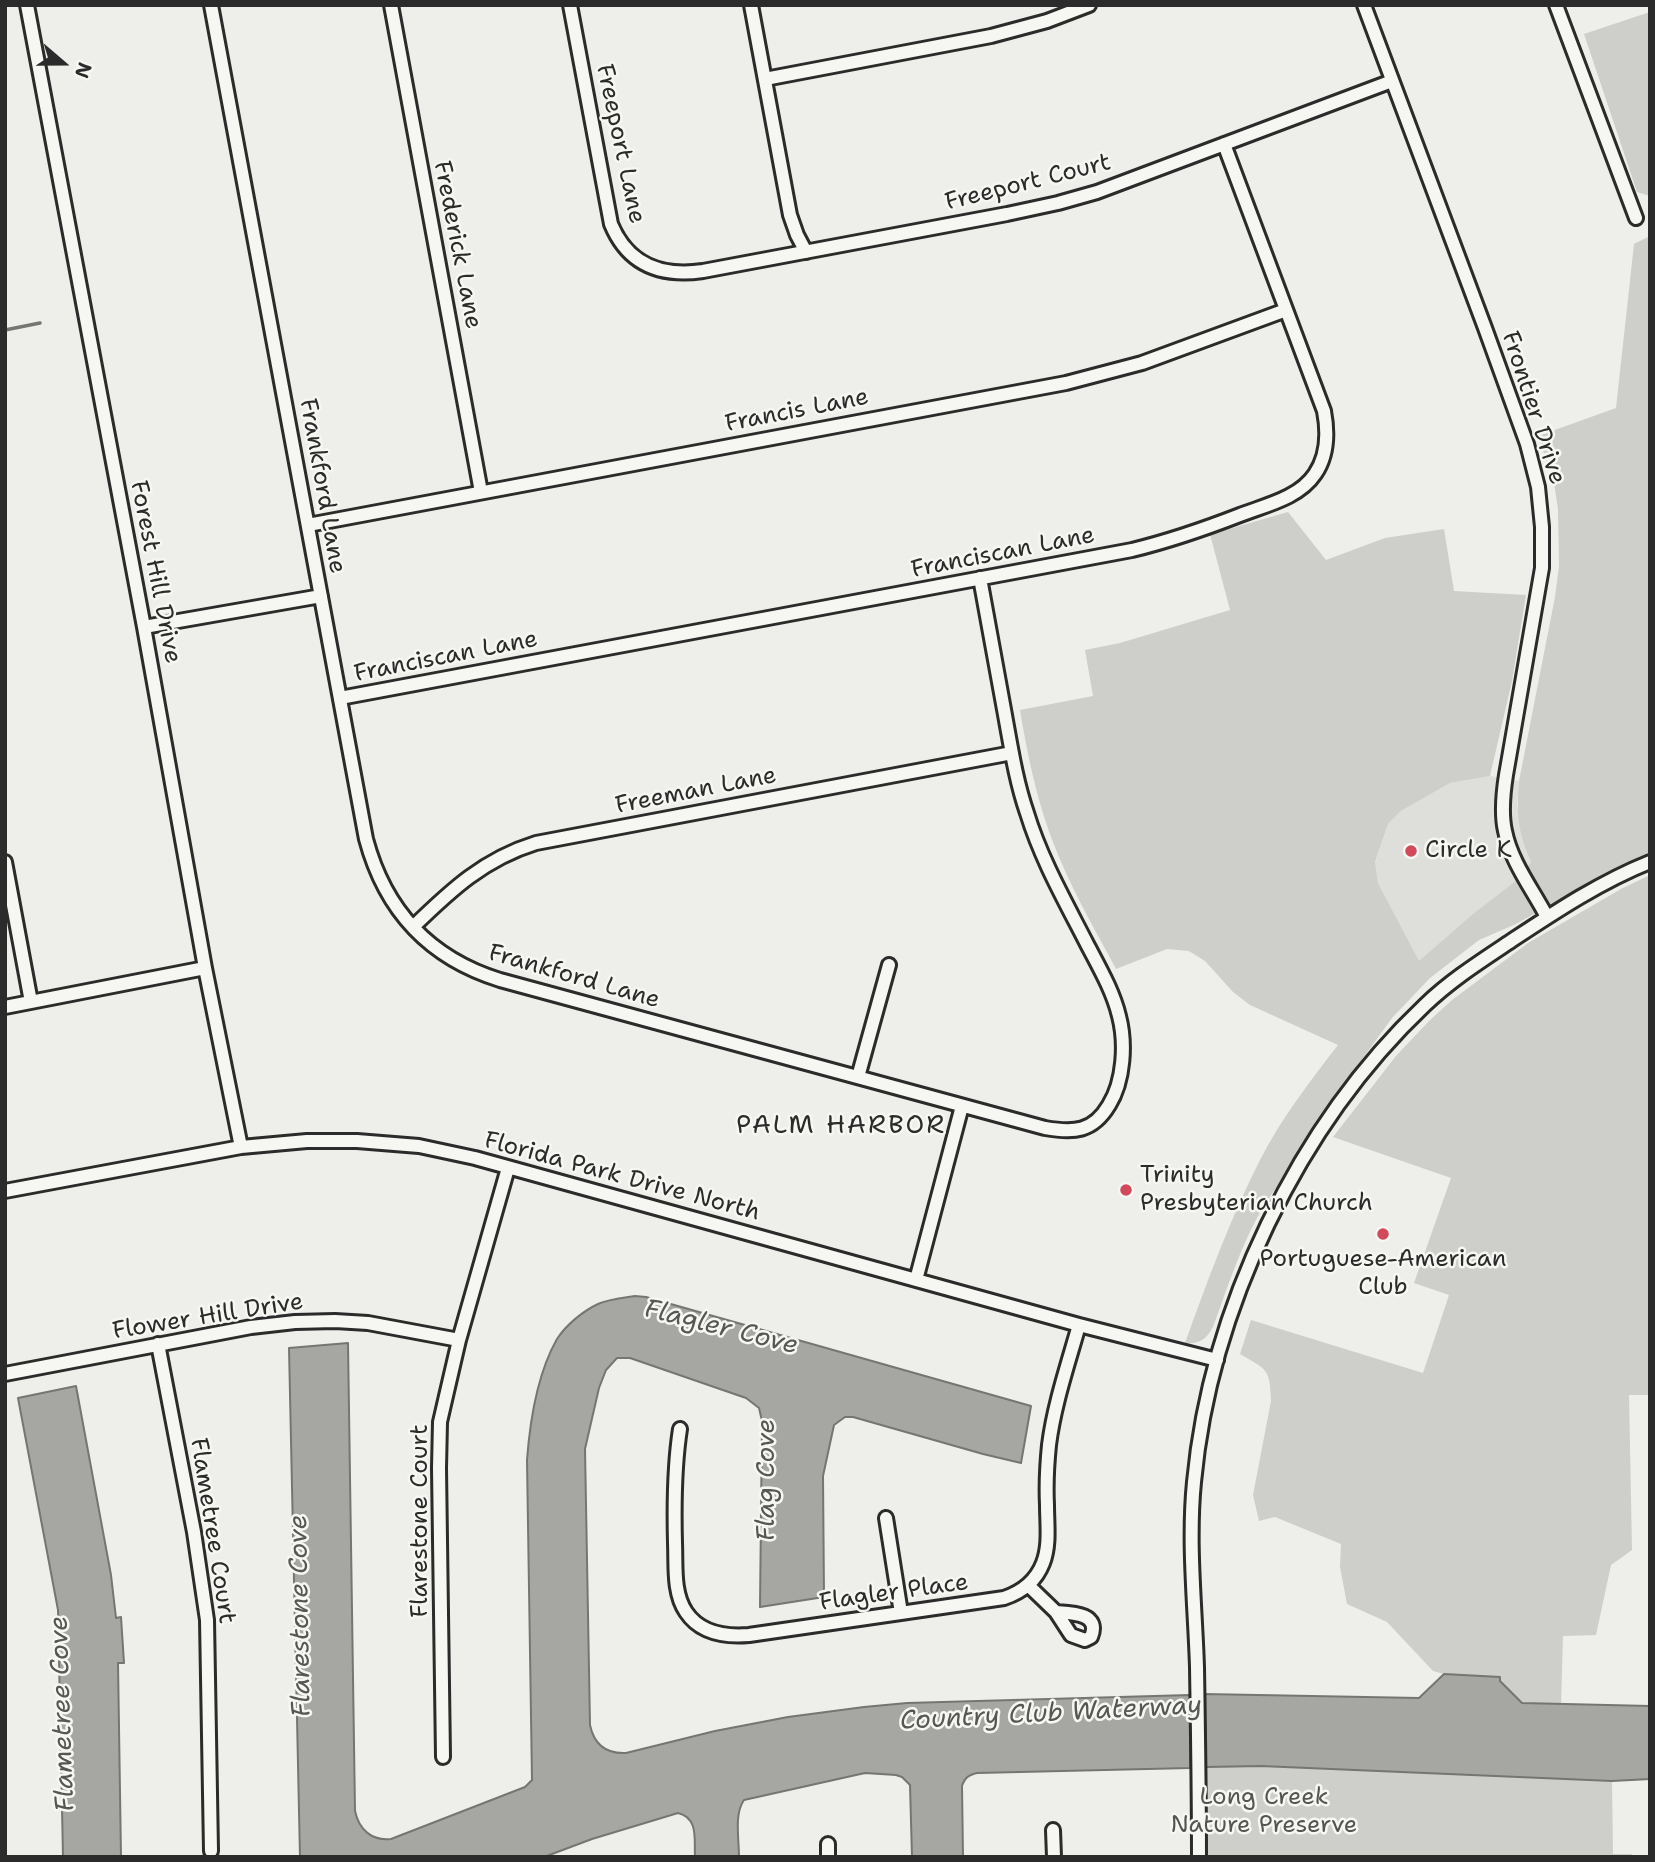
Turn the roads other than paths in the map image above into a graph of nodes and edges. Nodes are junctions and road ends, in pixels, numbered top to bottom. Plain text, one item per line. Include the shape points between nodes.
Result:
1 (27, 5) edge
2 (211, 5) edge
3 (391, 5) edge
4 (570, 5) edge
5 (751, 5) edge
6 (1089, 5) edge
7 (1364, 5) edge
8 (1556, 5) edge
9 (765, 79) junction
10 (1392, 81) junction
11 (1224, 144) junction
12 (1636, 218) dead end
13 (806, 252) junction
14 (703, 271) joint
15 (1286, 310) junction
16 (481, 492) junction
17 (308, 525) junction
18 (980, 578) junction
19 (321, 596) junction
20 (144, 627) junction
21 (340, 698) junction
22 (1012, 753) junction
23 (5, 862) edge
24 (1650, 862) edge
25 (1548, 917) junction
26 (413, 927) junction
27 (889, 965) dead end
28 (205, 968) junction
29 (32, 1002) junction
30 (5, 1007) edge
31 (858, 1077) junction
32 (962, 1105) junction
33 (241, 1147) junction
34 (508, 1168) junction
35 (5, 1191) edge
36 (916, 1280) junction
37 (1079, 1325) junction
38 (460, 1340) junction
39 (158, 1344) junction
40 (1217, 1360) junction
41 (5, 1374) edge
42 (680, 1429) dead end
43 (886, 1518) dead end
44 (1028, 1585) junction
45 (1056, 1612) dead end
46 (901, 1613) junction
47 (443, 1757) dead end
48 (1053, 1830) dead end
49 (211, 1851) dead end
50 (1054, 1857) edge
51 (1199, 1857) edge

1 - 20 street, Forest Hill Drive
2 - 17 street, Frankford Lane
3 - 16 street, Frederick Lane
4 - 14 street, Freeport Lane via 615,233 635,258 654,268
5 - 9 street
6 - 9 street via 1047,22 981,38
7 - 10 street, Frontier Drive
8 - 12 street
9 - 13 street via 790,215
10 - 11 street, Freeport Court
10 - 25 street, Frontier Drive via 1527,444 1538,487 1542,568 1503,809 1509,844
11 - 13 street, Freeport Court via 1058,203
11 - 15 street, Franciscan Lane
13 - 14 street, Freeport Court
15 - 16 street, Francis Lane via 1168,354 1084,378
15 - 18 street, Franciscan Lane via 1326,422 1325,450 1307,483 1279,500 1178,538
16 - 17 street, Francis Lane
17 - 19 street, Frankford Lane
18 - 21 street, Franciscan Lane
18 - 22 street, Frankford Lane
19 - 20 street
19 - 21 street, Frankford Lane
20 - 28 street, Forest Hill Drive
21 - 26 street, Frankford Lane via 374,865 393,902
22 - 26 street, Freeman Lane via 536,842 473,873
22 - 32 street, Frankford Lane via 1041,855 1119,1013 1120,1075 1104,1112 1079,1130 1045,1128
23 - 29 street
24 - 25 street
25 - 40 street via 1451,981 1392,1039 1344,1098 1304,1158 1265,1232
26 - 31 street, Frankford Lane via 448,957 488,976
27 - 31 street
28 - 29 street
28 - 33 street, Forest Hill Drive
29 - 30 street
31 - 32 street, Frankford Lane
32 - 36 street
33 - 34 street, Florida Park Drive North via 357,1141 419,1146
33 - 35 street, Florida Park Drive North
34 - 36 street, Florida Park Drive North
34 - 38 street, Flarestone Court
36 - 37 street, Florida Park Drive North
37 - 40 street, Florida Park Drive North
37 - 44 street via 1049,1444 1047,1549 1040,1570
38 - 39 street, Flower Hill Drive via 385,1325 317,1321 251,1327
38 - 47 street, Flarestone Court via 439,1435
39 - 41 street, Flower Hill Drive
39 - 49 street, Flametree Court via 207,1620
40 - 51 street via 1194,1486
42 - 46 street, Flagler Place via 674,1468 677,1591 683,1607 701,1627 719,1635 738,1636
43 - 46 street
44 - 45 street
44 - 46 street, Flagler Place via 1004,1598
48 - 50 street

